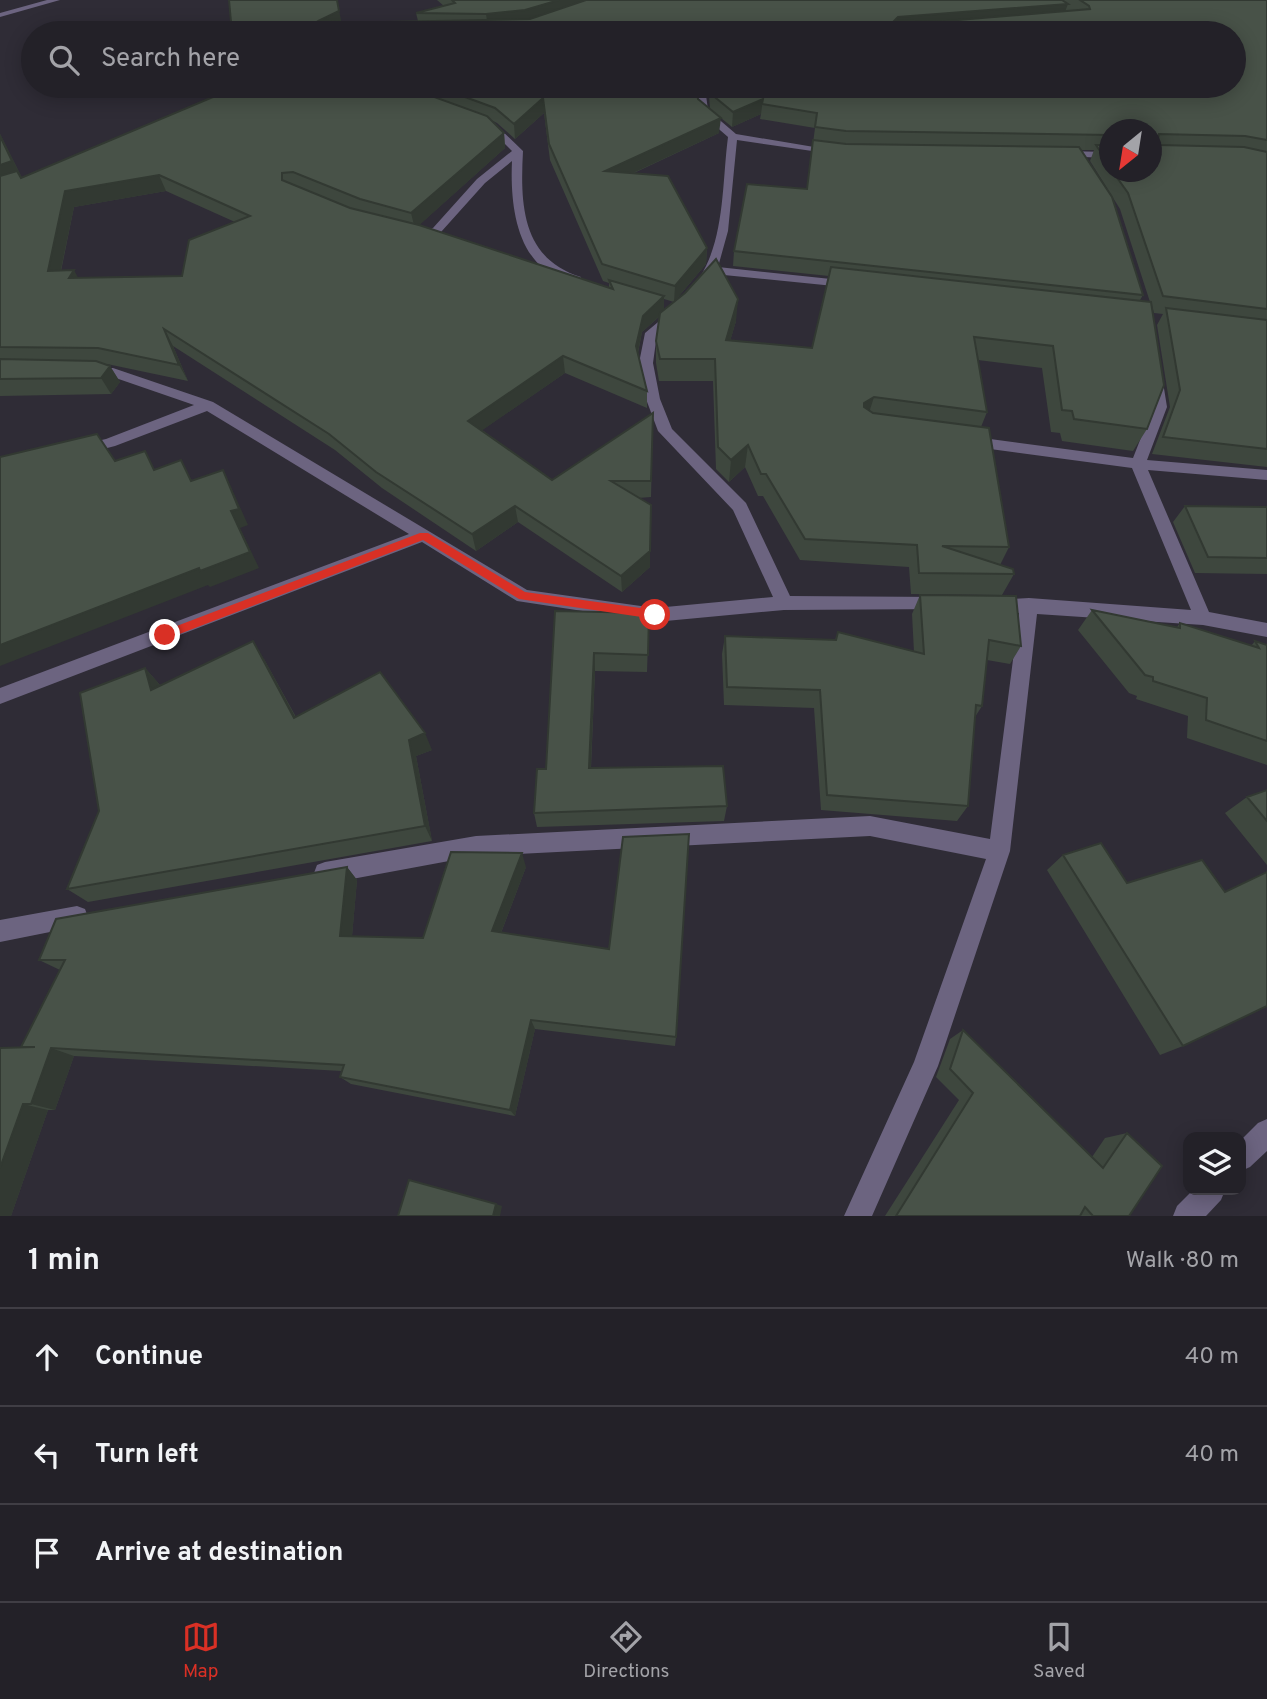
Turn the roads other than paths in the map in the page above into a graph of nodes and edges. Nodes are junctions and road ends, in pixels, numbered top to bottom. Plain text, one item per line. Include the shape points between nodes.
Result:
1 (56, 0) edge
2 (0, 15) edge
3 (701, 98) edge
4 (468, 118) edge
5 (733, 136) junction
6 (518, 151) junction
7 (842, 152) edge
8 (1053, 154) edge
9 (1099, 157) edge
10 (399, 231) edge
11 (713, 270) junction
12 (587, 283) edge
13 (862, 287) edge
14 (1152, 357) edge
15 (81, 370) edge
16 (208, 405) junction
17 (948, 438) edge
18 (59, 455) edge
19 (1138, 464) junction
20 (1267, 475) edge
21 (424, 535) junction
22 (784, 603) junction
23 (1029, 605) junction
24 (1203, 618) junction
25 (1267, 630) edge
26 (0, 696) edge
27 (999, 851) junction
28 (297, 878) edge
29 (94, 914) edge
30 (0, 931) edge
31 (1267, 1132) edge
32 (1246, 1153) edge
33 (1206, 1195) edge
34 (858, 1216) edge
35 (1187, 1216) edge

1 - 2 street
3 - 5 street via 703,111
4 - 6 street via 493,127
5 - 7 street
5 - 11 street via 723,236
6 - 10 street via 481,181 437,230 419,237
6 - 12 street via 515,190 528,240 544,265
8 - 9 street via 1082,161
11 - 13 street
11 - 22 street via 651,333 646,363 653,399 666,431 740,507
14 - 19 street via 1160,407
15 - 16 street via 108,371
16 - 18 street via 110,443
16 - 21 street
17 - 19 street
19 - 20 street
19 - 24 street
21 - 22 street via 523,596 655,615
21 - 26 street
22 - 23 street
23 - 24 street
23 - 27 street
24 - 25 street
27 - 28 street via 870,826 476,846
27 - 34 street via 925,1066
29 - 30 street
31 - 32 street
33 - 35 street

